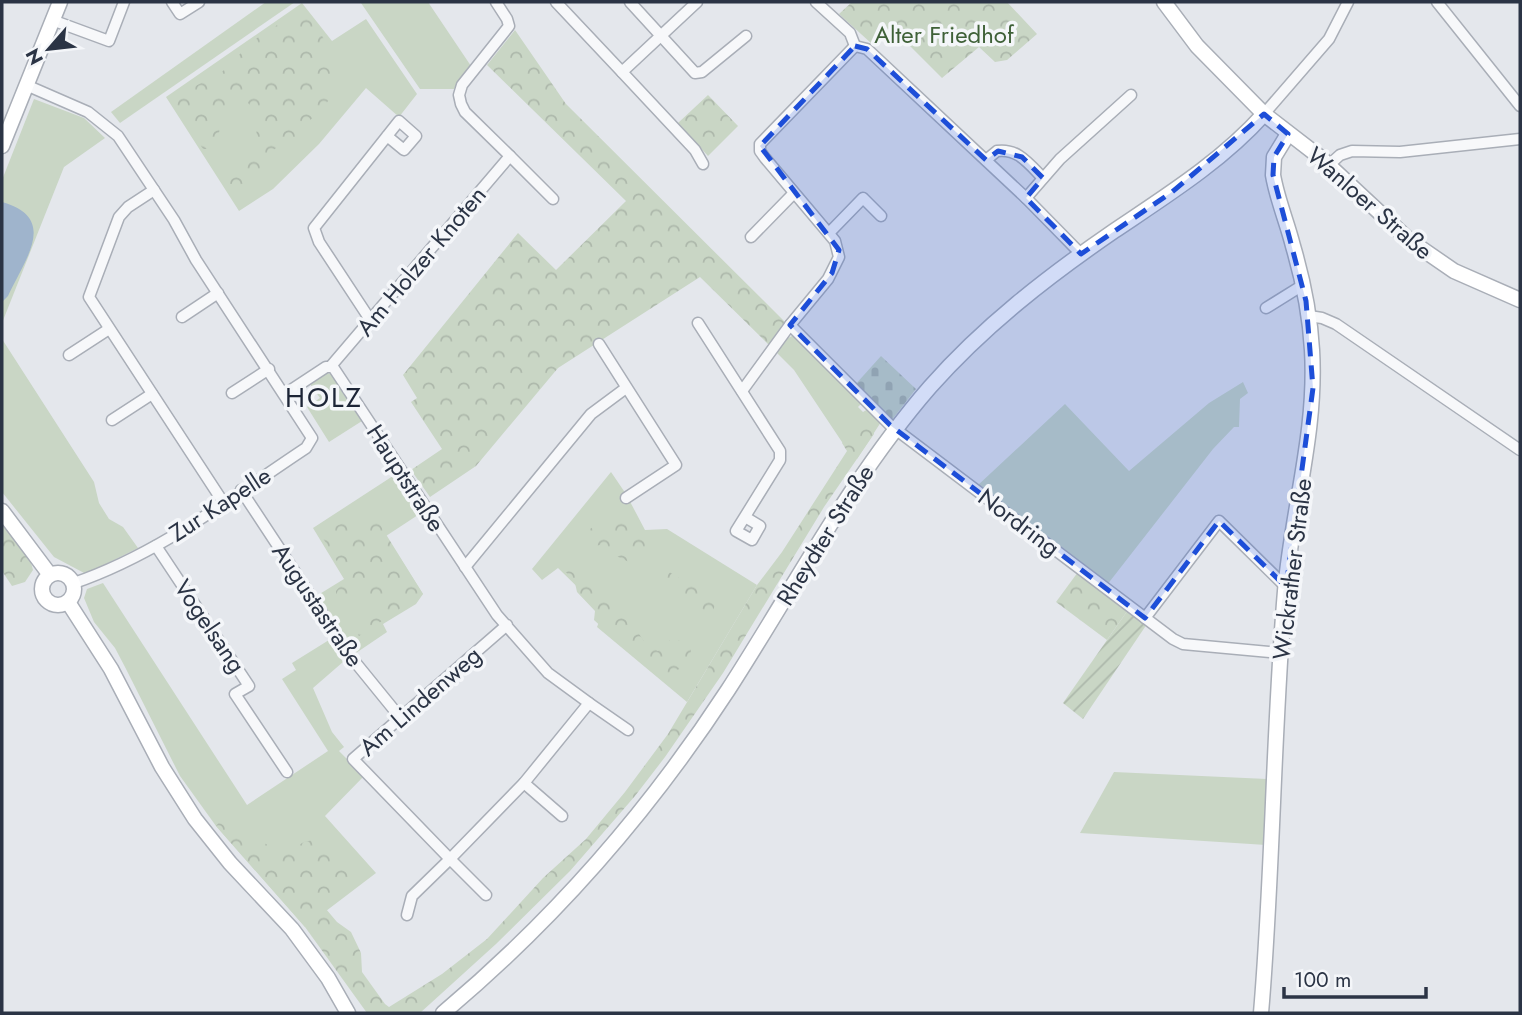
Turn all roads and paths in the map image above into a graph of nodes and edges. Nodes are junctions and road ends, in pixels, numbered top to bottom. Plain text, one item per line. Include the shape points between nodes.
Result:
1 (60, 2) edge
2 (124, 2) edge
3 (172, 2) edge
4 (198, 2) edge
5 (496, 2) edge
6 (556, 2) edge
7 (630, 2) edge
8 (697, 2) edge
9 (816, 2) edge
10 (1164, 2) edge
11 (1348, 2) edge
12 (1437, 2) edge
13 (52, 20) junction
14 (661, 36) junction
15 (746, 36) dead end
16 (855, 46) junction
17 (622, 72) junction
18 (26, 85) junction
19 (1131, 95) dead end
20 (1520, 106) edge
21 (1264, 114) junction
22 (1288, 134) junction
23 (387, 136) dead end
24 (1520, 139) edge
25 (2, 146) edge
26 (510, 156) junction
27 (986, 160) junction
28 (703, 164) dead end
29 (1329, 165) junction
30 (1043, 178) junction
31 (153, 190) junction
32 (794, 193) junction
33 (1026, 198) junction
34 (553, 199) dead end
35 (881, 216) dead end
36 (829, 233) junction
37 (751, 237) dead end
38 (1081, 254) junction
39 (1303, 285) junction
40 (218, 293) junction
41 (1520, 300) edge
42 (1266, 309) dead end
43 (1309, 316) junction
44 (182, 317) dead end
45 (371, 321) junction
46 (698, 323) dead end
47 (790, 325) junction
48 (109, 329) junction
49 (598, 344) dead end
50 (69, 355) dead end
51 (331, 366) junction
52 (269, 369) junction
53 (626, 388) junction
54 (742, 391) junction
55 (232, 393) dead end
56 (152, 394) junction
57 (285, 394) junction
58 (112, 420) dead end
59 (895, 429) junction
60 (1520, 450) edge
61 (241, 490) junction
62 (626, 498) dead end
63 (223, 502) junction
64 (2, 511) edge
65 (745, 517) dead end
66 (156, 546) junction
67 (465, 567) junction
68 (50, 575) junction
69 (74, 583) junction
70 (1286, 587) junction
71 (68, 602) junction
72 (1145, 618) junction
73 (507, 625) junction
74 (1281, 653) junction
75 (589, 703) junction
76 (399, 716) junction
77 (628, 730) dead end
78 (287, 772) dead end
79 (524, 783) junction
80 (562, 816) dead end
81 (450, 859) junction
82 (485, 895) dead end
83 (407, 915) dead end
84 (351, 1013) edge
85 (443, 1013) edge
86 (1261, 1013) edge

1 - 13 street
2 - 13 street via 109,41
3 - 4 street via 180,14
5 - 26 street via 509,24 462,85 459,98 468,114
6 - 17 street
7 - 14 street
8 - 14 street
9 - 16 street via 850,33
10 - 21 street, Wanloer Straße via 1197,46
11 - 21 street via 1329,39
12 - 20 street
13 - 18 street
14 - 15 street via 697,74
14 - 17 street
16 - 27 street via 867,49
16 - 32 street via 761,142 763,156
17 - 28 street
18 - 25 street
18 - 31 street via 101,120 122,141
19 - 30 street
21 - 22 street, Wanloer Straße
21 - 38 street, Rheydter Straße via 1239,140 1172,192
22 - 29 street, Wanloer Straße
22 - 39 street, Wickrather Straße via 1274,157 1273,175
23 - 45 street via 314,228
24 - 29 street via 1400,152 1352,151
26 - 34 street
26 - 45 street, Am Holzer Knoten
27 - 30 street via 998,150 1013,152
27 - 33 street
29 - 41 street, Wanloer Straße via 1431,257 1464,277
30 - 33 street
31 - 40 street
31 - 48 street via 120,215 89,292
32 - 36 street
32 - 37 street
33 - 38 street
35 - 36 street via 863,198
36 - 47 street via 838,247 837,265
38 - 59 street, Rheydter Straße via 972,343
39 - 42 street
39 - 43 street, Wickrather Straße
40 - 44 street
40 - 52 street
43 - 60 street via 1336,324
43 - 70 street, Wickrather Straße via 1312,402
45 - 51 street, Am Holzer Knoten
46 - 54 street
47 - 54 street
47 - 59 street, Nordring
48 - 50 street
48 - 56 street
49 - 53 street
51 - 57 street
51 - 67 street, Hauptstraße
52 - 55 street
52 - 57 street
53 - 62 street via 676,465
53 - 67 street via 589,416
54 - 65 street via 781,454
56 - 58 street
56 - 63 street
57 - 61 street, Zur Kapelle via 312,442
59 - 72 street, Nordring
59 - 85 street, Rheydter Straße via 665,780 556,909
61 - 63 street, Zur Kapelle
61 - 76 street, Augustastraße via 344,646
63 - 66 street, Zur Kapelle
64 - 68 street
66 - 69 street, Zur Kapelle
66 - 78 street, Vogelsang via 249,686 235,694
67 - 73 street, Hauptstraße
68 - 69 street via 66,574
68 - 71 street via 43,584 44,596 54,604
69 - 71 street via 74,595
70 - 72 street via 1219,521
70 - 74 street, Wickrather Straße
71 - 84 street via 195,819 292,929
72 - 74 street, Nordring via 1183,644
73 - 75 street via 548,673
73 - 76 street, Am Lindenweg
74 - 86 street, Wickrather Straße
75 - 77 street
75 - 79 street
76 - 81 street, Am Lindenweg via 353,759
79 - 80 street
79 - 81 street
81 - 82 street, Am Lindenweg
81 - 83 street via 412,896

